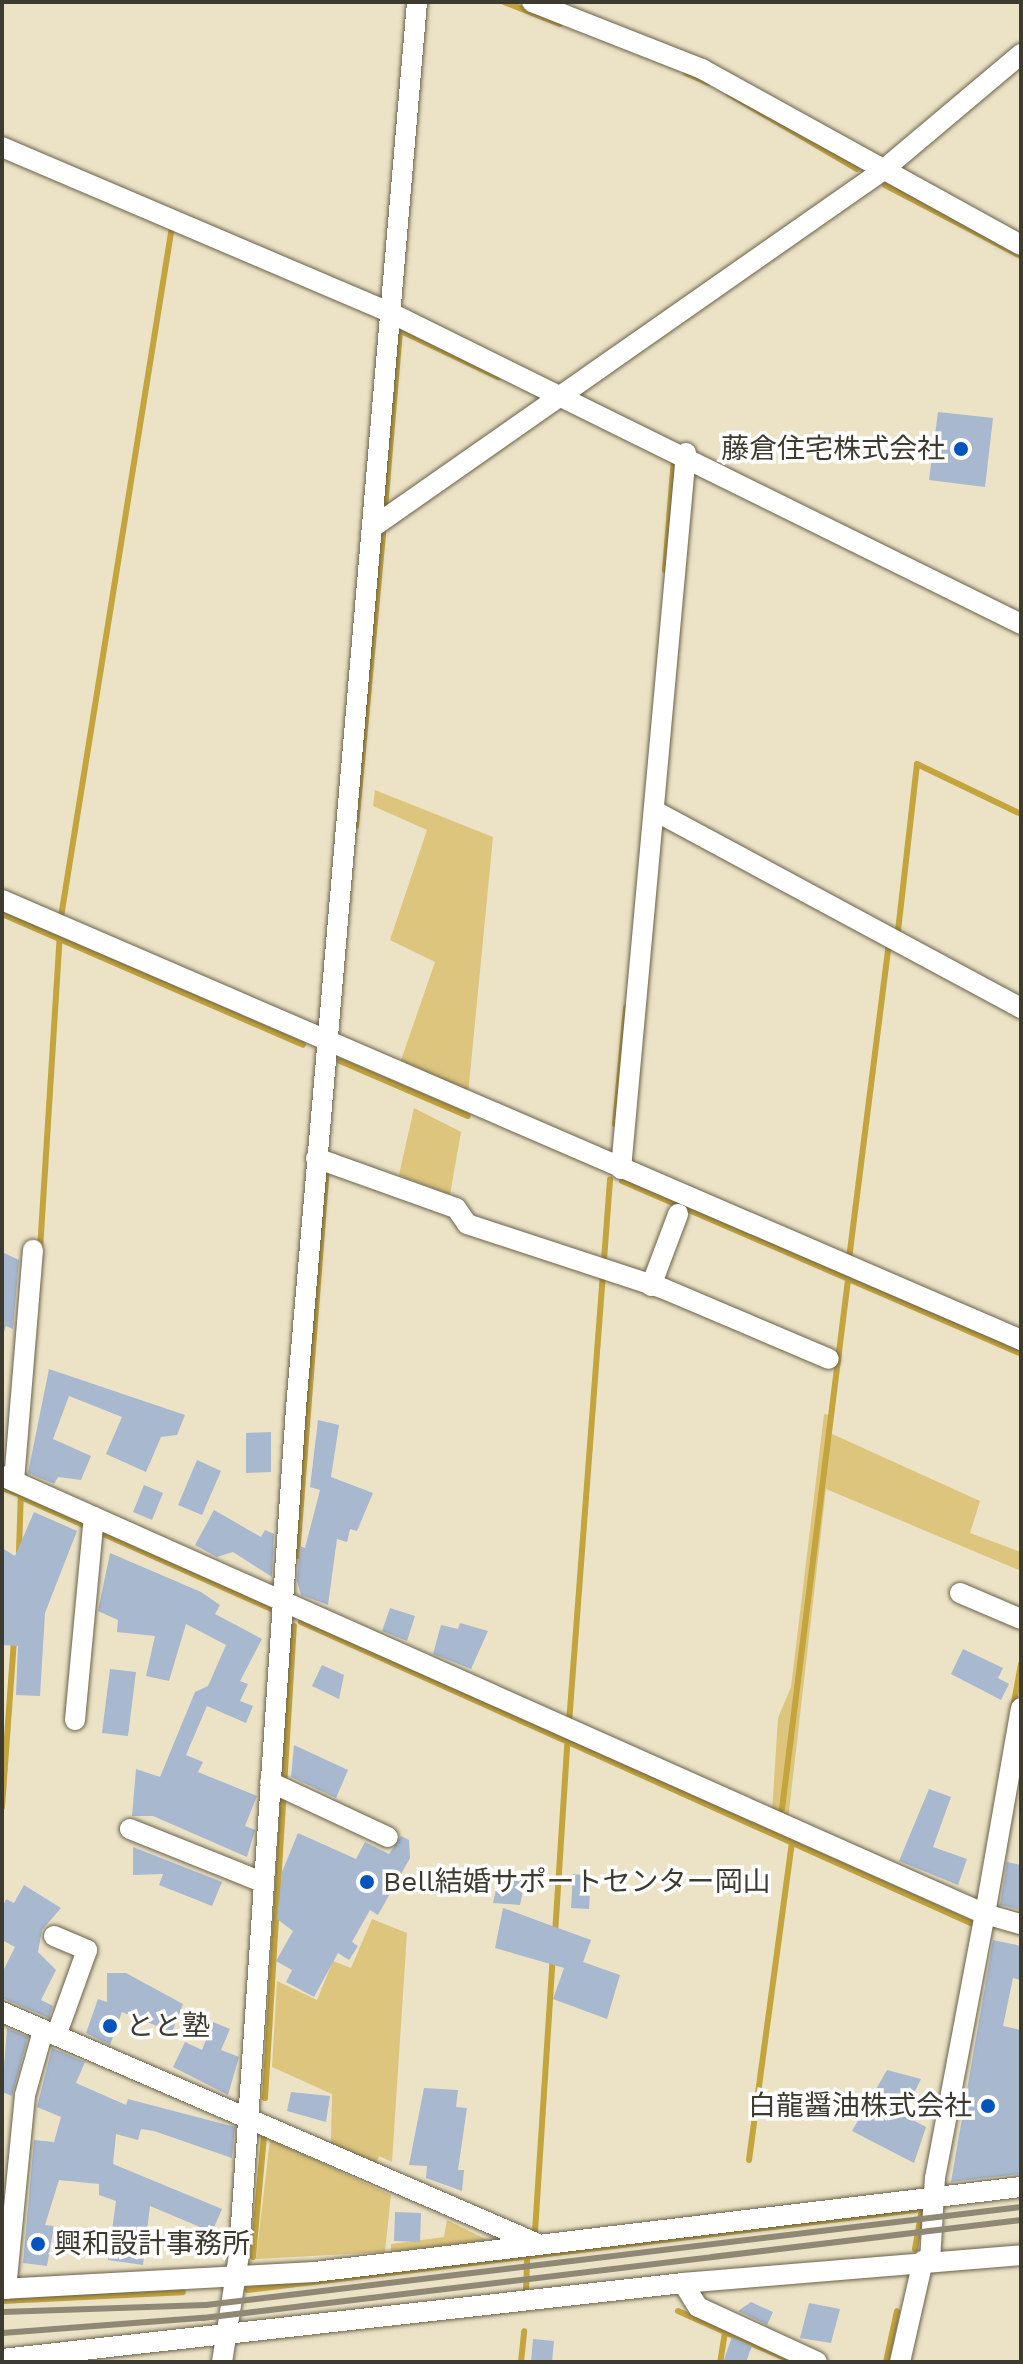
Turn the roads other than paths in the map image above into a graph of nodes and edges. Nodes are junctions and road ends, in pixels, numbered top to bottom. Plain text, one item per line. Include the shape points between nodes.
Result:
1 (417, 2) edge
2 (532, 2) edge
3 (1021, 54) edge
4 (2, 147) edge
5 (882, 171) junction
6 (1021, 245) edge
7 (391, 313) junction
8 (566, 397) junction
9 (683, 460) junction
10 (373, 527) junction
11 (1021, 624) edge
12 (655, 811) junction
13 (2, 900) edge
14 (1021, 1008) edge
15 (326, 1044) junction
16 (325, 1159) junction
17 (621, 1169) junction
18 (678, 1214) dead end
19 (33, 1250) dead end
20 (651, 1286) junction
21 (1021, 1340) edge
22 (829, 1359) dead end
23 (15, 1482) edge
24 (92, 1524) junction
25 (960, 1593) dead end
26 (283, 1602) junction
27 (1021, 1619) edge
28 (1021, 1708) edge
29 (75, 1720) dead end
30 (278, 1785) junction
31 (130, 1829) dead end
32 (388, 1837) dead end
33 (264, 1883) junction
34 (985, 1914) junction
35 (1021, 1924) edge
36 (54, 1936) dead end
37 (2, 2012) edge
38 (50, 2033) junction
39 (249, 2115) junction
40 (1021, 2187) edge
41 (934, 2204) junction
42 (538, 2244) junction
43 (1021, 2255) edge
44 (926, 2261) junction
45 (236, 2276) junction
46 (683, 2283) junction
47 (4, 2289) edge
48 (224, 2338) junction
49 (2, 2359) edge
50 (222, 2362) edge
51 (817, 2362) edge
52 (900, 2362) edge

1 - 7 street
2 - 5 street via 702,69
3 - 5 street
4 - 7 street
5 - 6 street
5 - 8 street
7 - 8 street
7 - 10 street
8 - 9 street
8 - 10 street
9 - 11 street
9 - 12 street
10 - 15 street
12 - 14 street
12 - 17 street
13 - 15 street
15 - 16 street
15 - 17 street
16 - 20 street via 456,1208 467,1224
16 - 26 street
17 - 21 street
18 - 20 street
19 - 23 street
20 - 22 street
23 - 24 street
24 - 26 street
24 - 29 street
25 - 27 street
26 - 30 street
26 - 34 street
28 - 34 street
30 - 32 street
30 - 33 street
31 - 33 street
33 - 39 street
34 - 35 street
34 - 41 street
36 - 38 street via 87,1950
37 - 38 street
38 - 39 street
38 - 47 street via 25,2095
39 - 42 street
39 - 45 street
40 - 41 street
41 - 42 street
41 - 44 street
42 - 45 street
43 - 44 street
44 - 46 street
44 - 52 street
45 - 47 street
45 - 48 street
46 - 48 street
46 - 51 street via 698,2307
48 - 49 street
48 - 50 street

